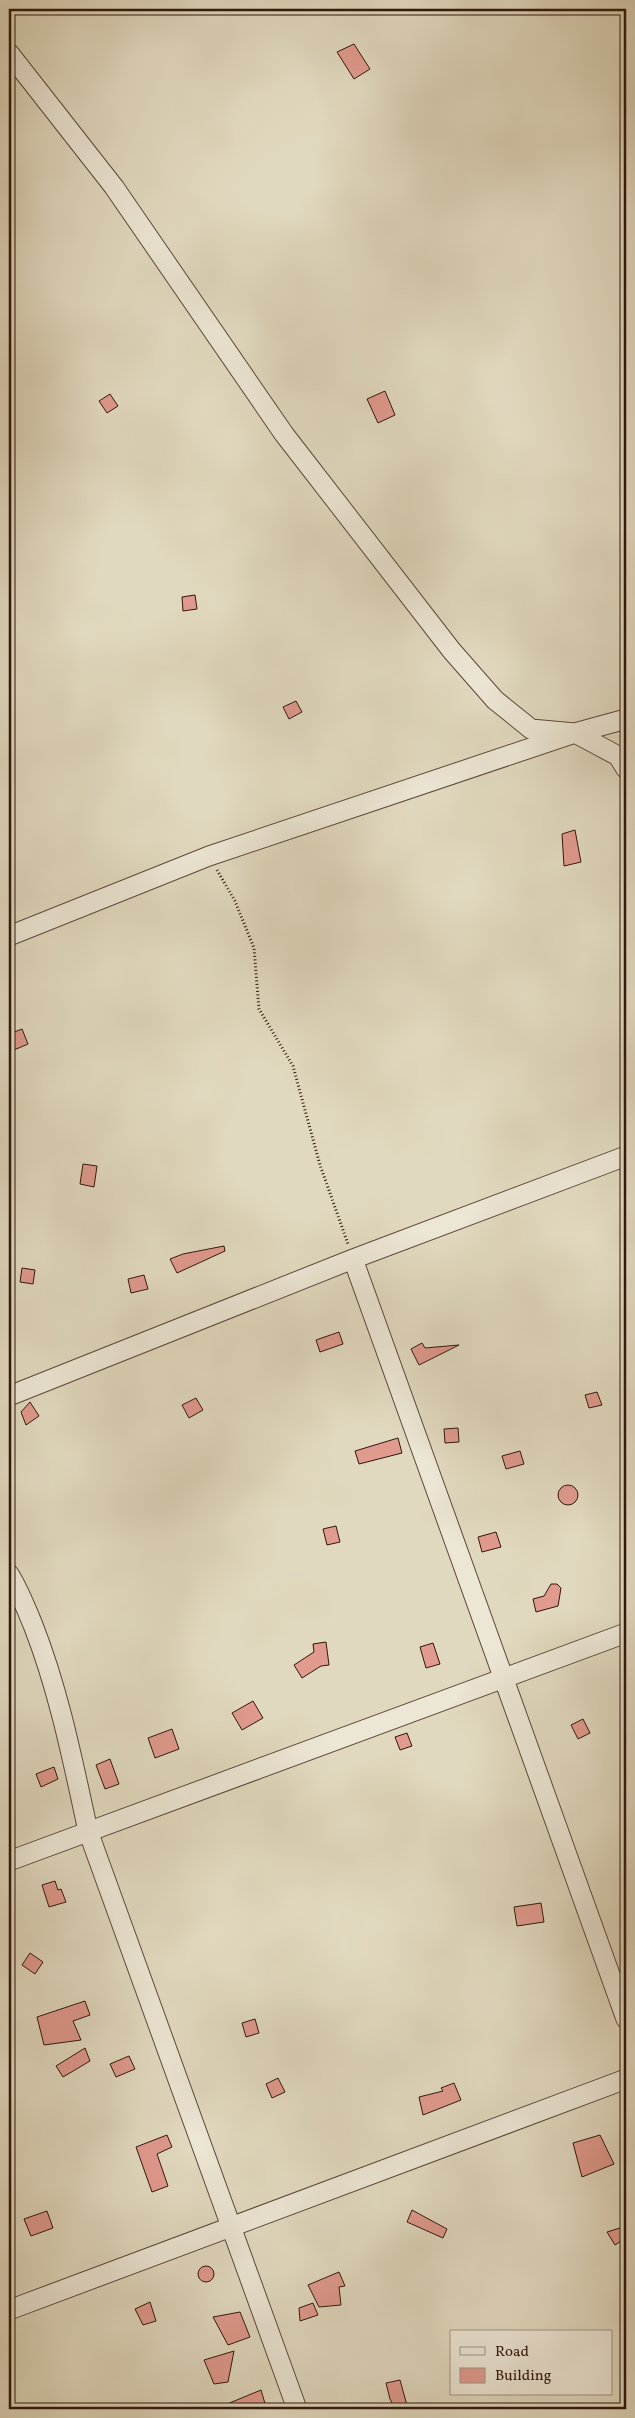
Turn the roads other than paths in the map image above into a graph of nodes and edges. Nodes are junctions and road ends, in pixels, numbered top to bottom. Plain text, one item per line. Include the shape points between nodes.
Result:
1 (9, 53) edge
2 (626, 719) edge
3 (575, 733) junction
4 (626, 769) edge
5 (9, 936) edge
6 (626, 1156) edge
7 (353, 1259) junction
8 (9, 1396) edge
9 (9, 1574) edge
10 (626, 1633) edge
11 (504, 1678) junction
12 (88, 1831) junction
13 (9, 1861) edge
14 (626, 2019) edge
15 (626, 2079) edge
16 (231, 2227) junction
17 (9, 2310) edge
18 (297, 2409) edge

1 - 3 street via 114,187 284,434 452,651 495,700 531,729
2 - 3 street
3 - 4 street via 618,756
3 - 5 street via 208,856
6 - 7 street
7 - 8 street
7 - 11 street
9 - 12 street via 44,1652
10 - 11 street
11 - 12 street
11 - 14 street
12 - 13 street
12 - 16 street
15 - 16 street
16 - 17 street
16 - 18 street

